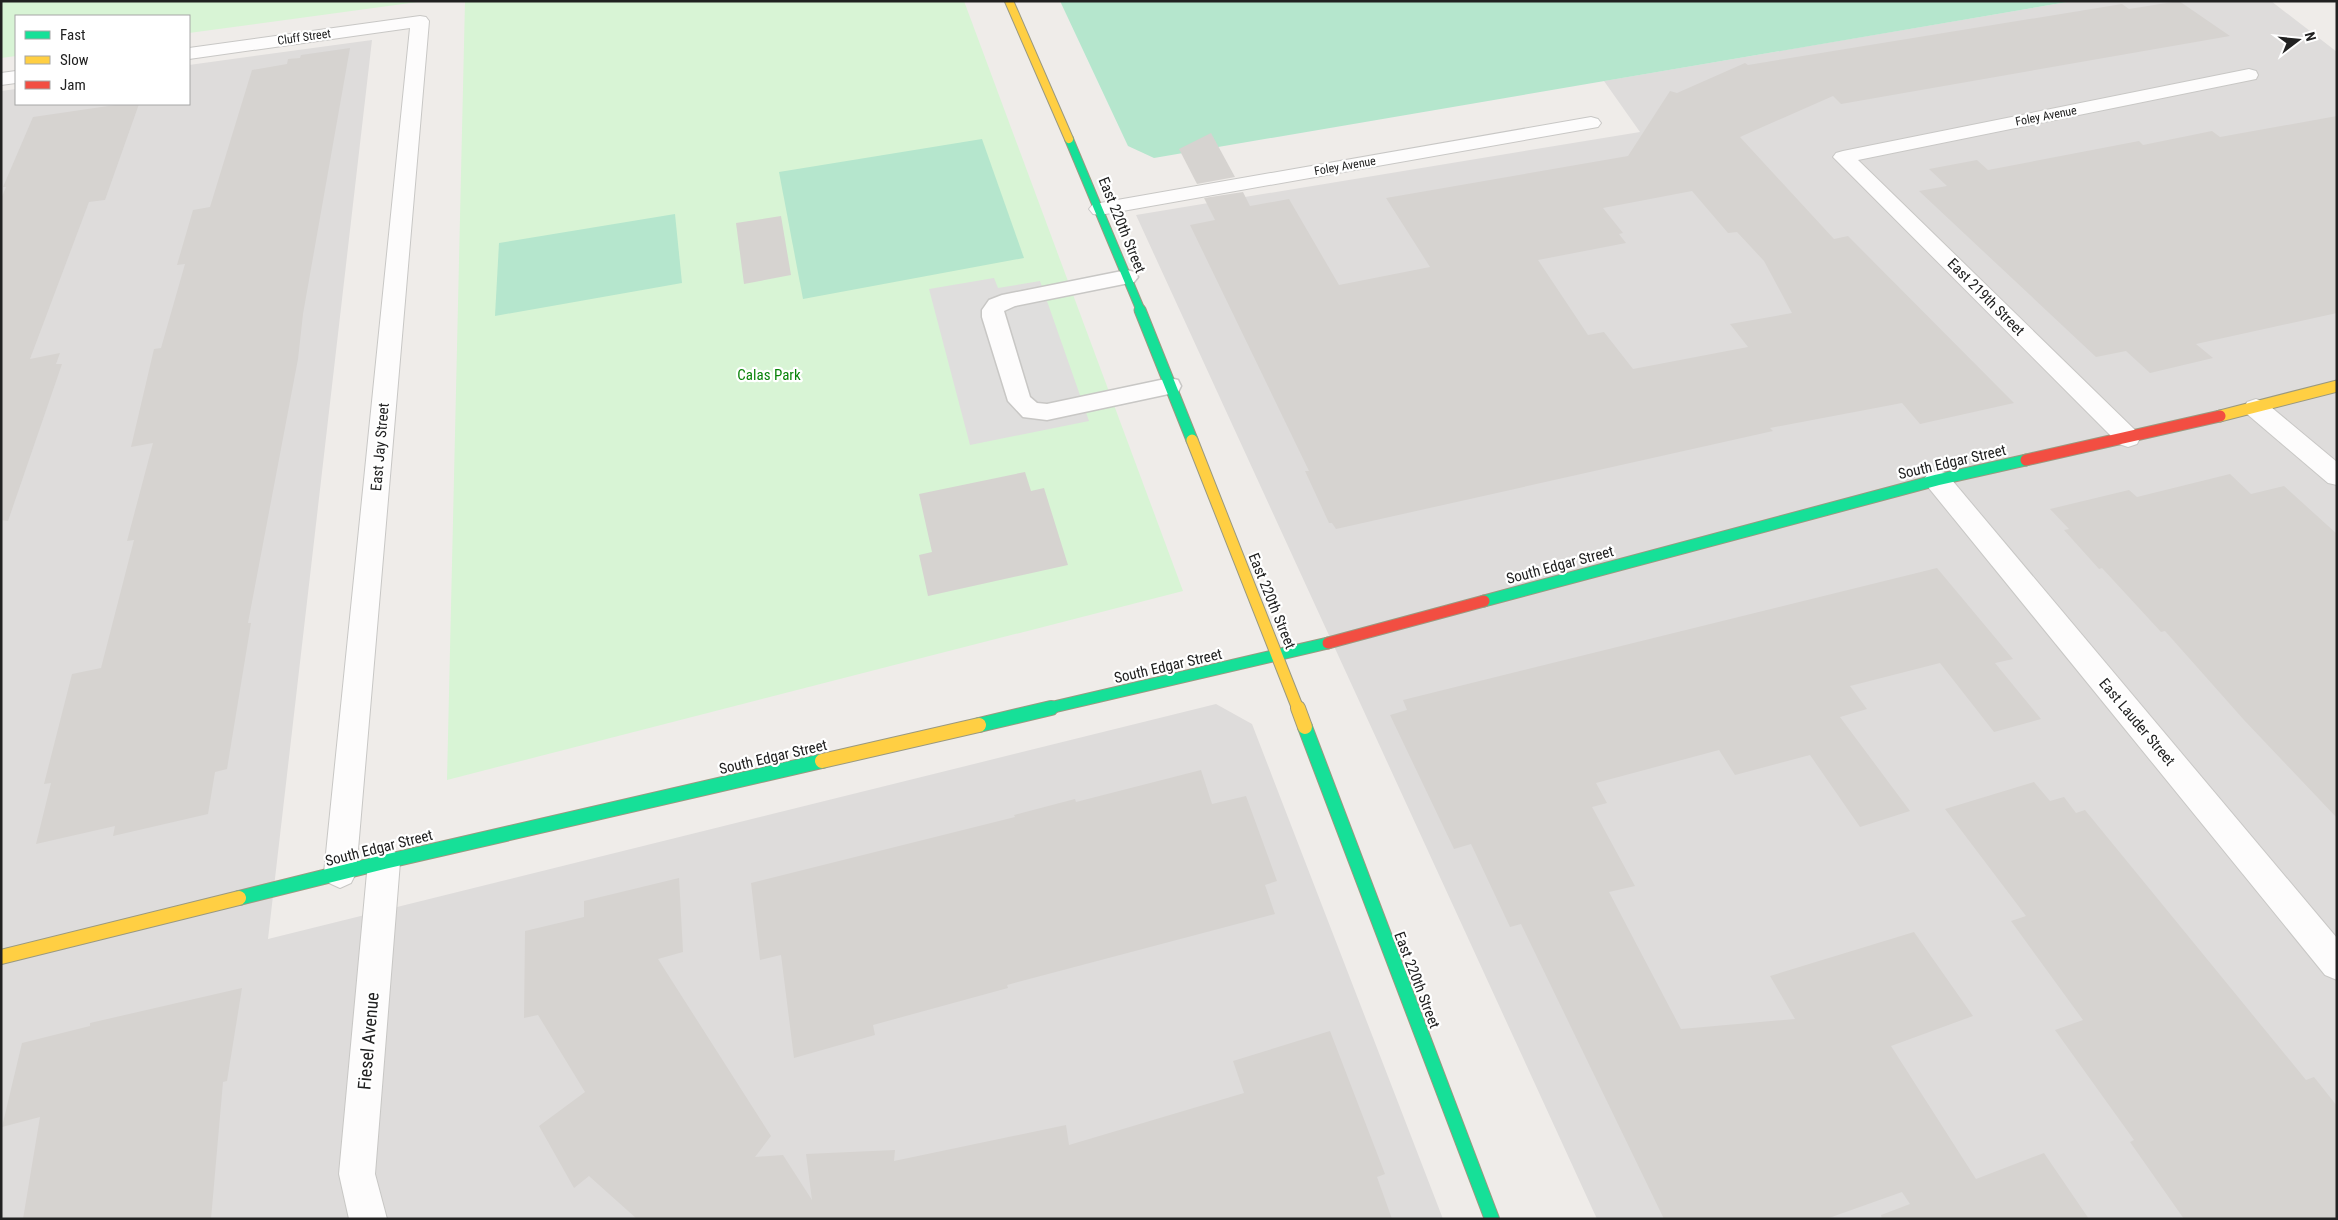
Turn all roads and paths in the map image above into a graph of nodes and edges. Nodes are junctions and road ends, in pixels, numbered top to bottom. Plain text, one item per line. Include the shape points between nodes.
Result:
1 (1009, 1) edge
2 (420, 21) joint
3 (190, 53) edge
4 (2248, 75) dead end
5 (15, 77) edge
6 (1, 79) edge
7 (1590, 123) dead end
8 (1843, 157) joint
9 (1100, 209) junction
10 (1127, 277) junction
11 (1170, 386) junction
12 (2337, 386) edge
13 (2256, 408) junction
14 (2128, 438) junction
15 (2337, 476) edge
16 (1937, 480) junction
17 (1278, 656) junction
18 (384, 862) junction
19 (340, 873) junction
20 (1, 957) edge
21 (2337, 964) edge
22 (368, 1219) edge
23 (1492, 1219) edge

1 - 9 street, East 220th Street
2 - 3 street, Cluff Street
2 - 19 street, East Jay Street
4 - 8 street, Foley Avenue
5 - 6 street
7 - 9 street, Foley Avenue
8 - 14 street, East 219th Street
9 - 10 street, East 220th Street
10 - 11 street, East 220th Street
10 - 11 lane via 997,305 993,317 1020,401 1031,412 1047,412
11 - 17 street, East 220th Street
12 - 13 street, South Edgar Street
13 - 14 street, South Edgar Street
13 - 15 street
14 - 16 street, South Edgar Street
16 - 17 street, South Edgar Street
16 - 21 street, East Lauder Street
17 - 18 street, South Edgar Street
17 - 23 street, East 220th Street
18 - 19 street, South Edgar Street
18 - 22 street, Fiesel Avenue via 357,1174
19 - 20 street, South Edgar Street

